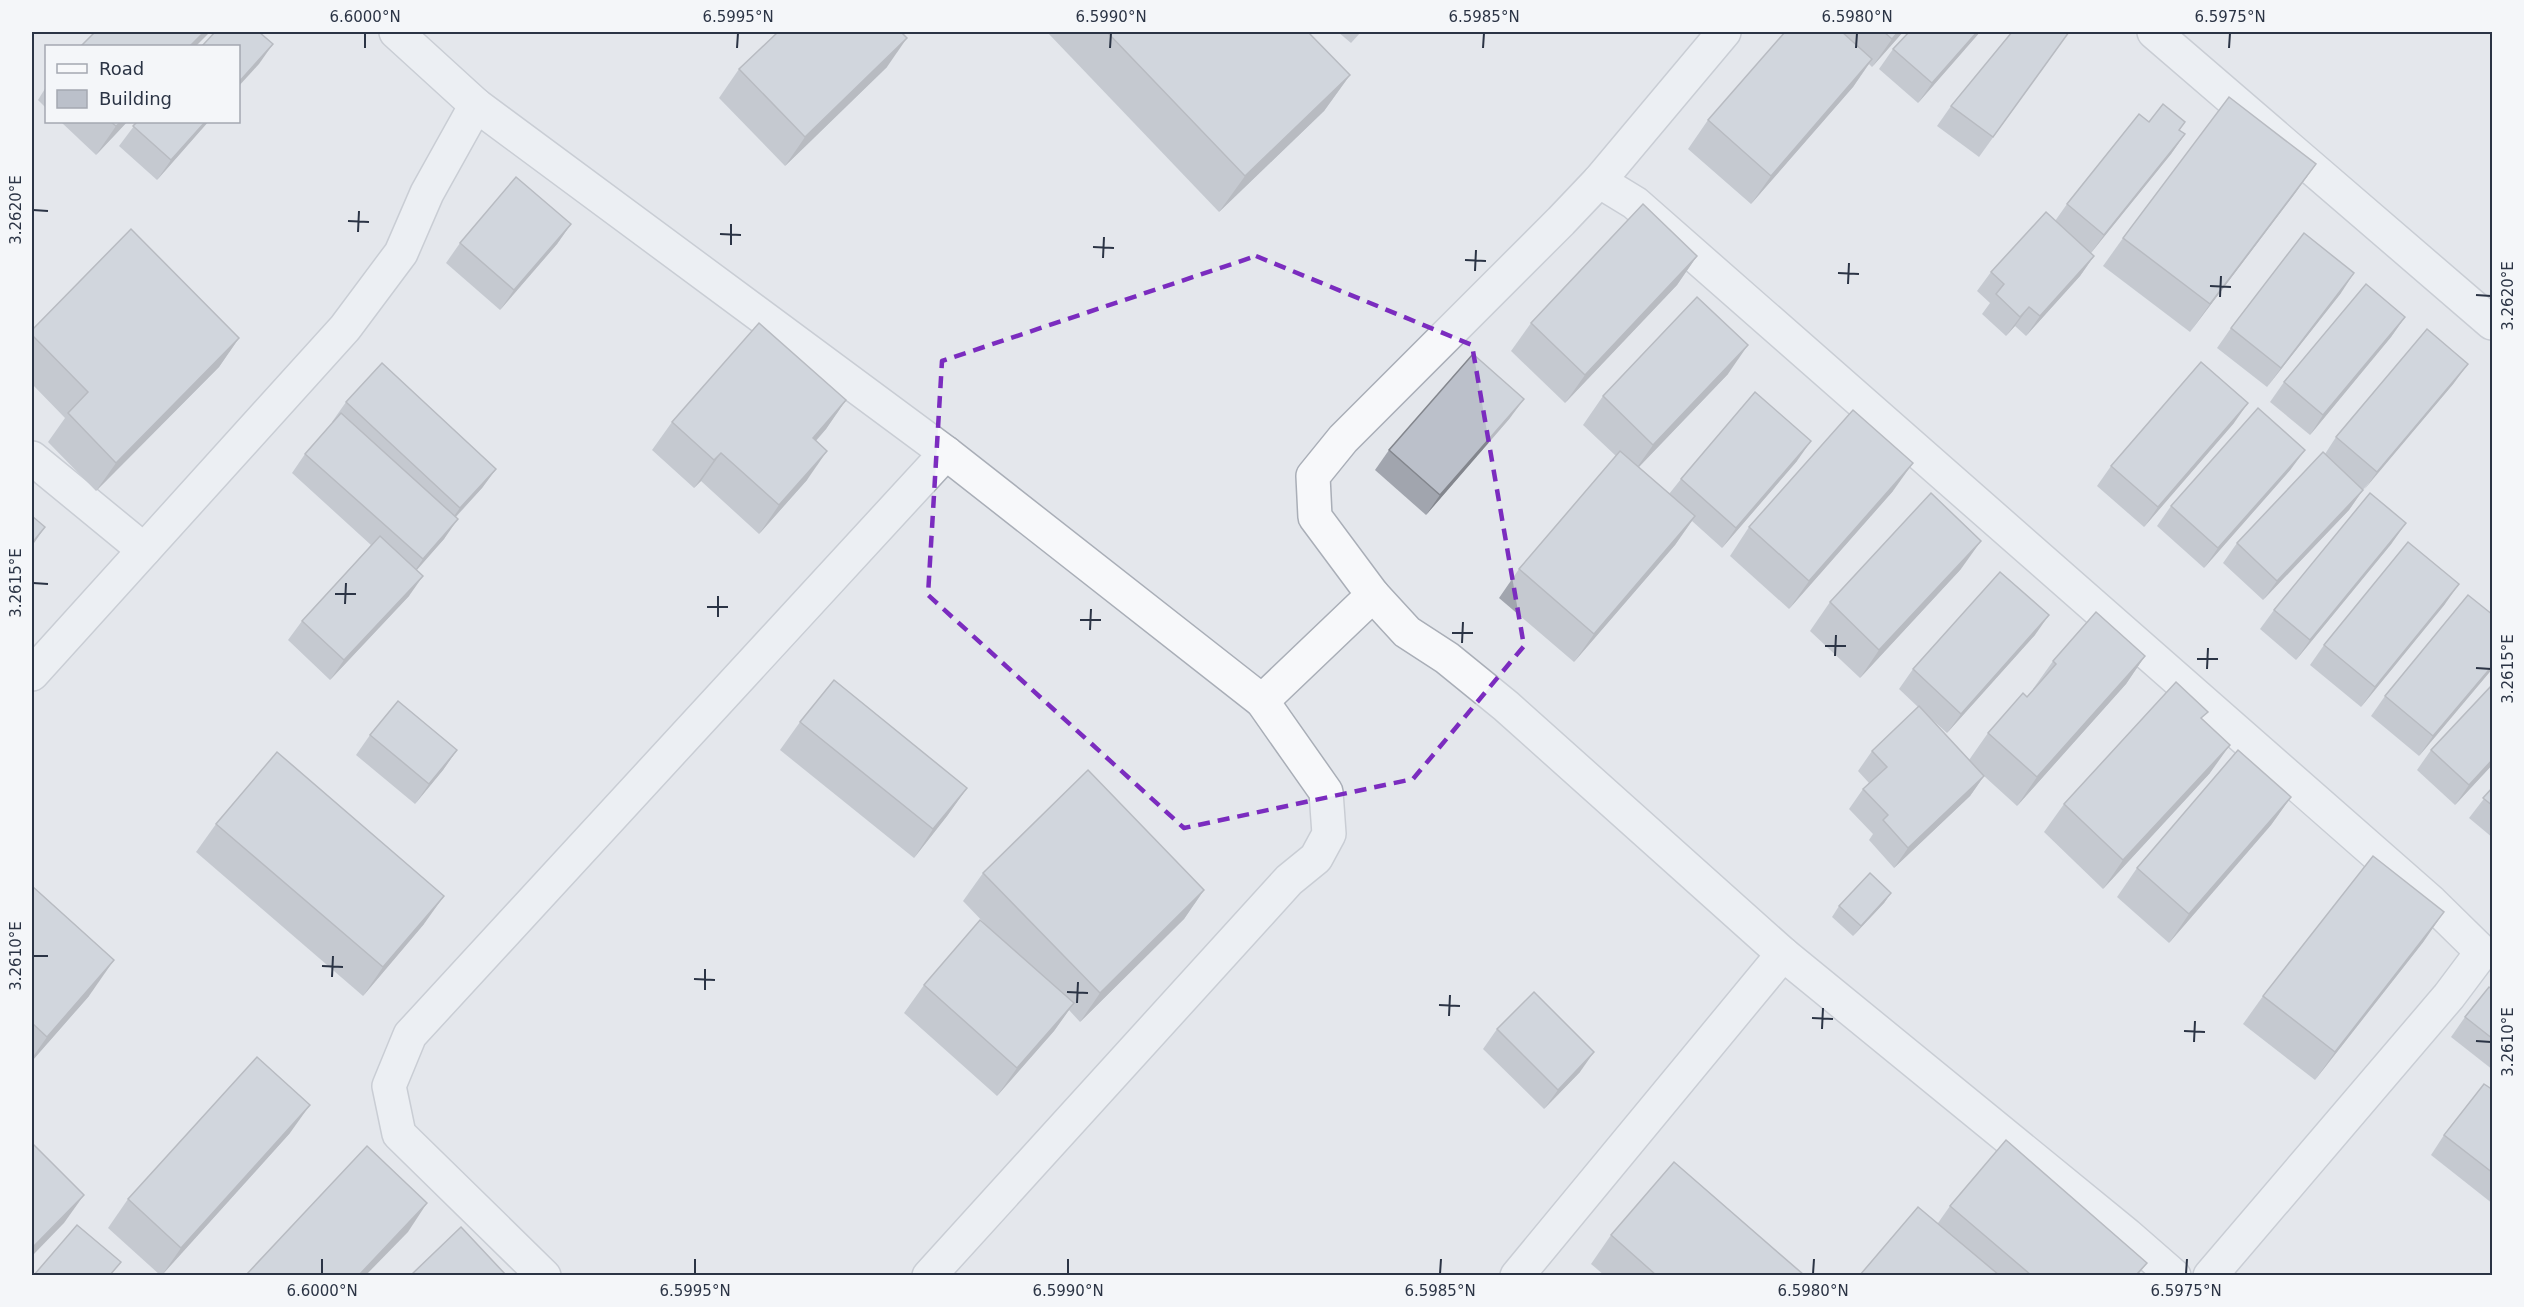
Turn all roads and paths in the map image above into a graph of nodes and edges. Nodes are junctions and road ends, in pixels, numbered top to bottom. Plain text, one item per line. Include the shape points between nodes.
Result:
1 (396, 32) edge
2 (2154, 32) edge
3 (1713, 35) edge
4 (476, 105) junction
5 (1599, 181) junction
6 (2493, 323) edge
7 (946, 453) junction
8 (32, 458) edge
9 (144, 550) junction
10 (1373, 595) junction
11 (32, 674) edge
12 (1262, 700) junction
13 (2487, 947) edge
14 (1783, 954) junction
15 (544, 1275) edge
16 (929, 1275) edge
17 (1517, 1275) edge
18 (2174, 1275) edge
19 (2210, 1275) edge

1 - 4 street
2 - 6 street
3 - 5 street
4 - 7 street
4 - 9 street via 427,193 401,253 352,319
5 - 10 street via 1343,439 1313,476 1315,517
5 - 13 street via 1635,203
7 - 12 street
7 - 15 street via 410,1035 389,1086 399,1134
8 - 9 street
9 - 11 street
10 - 12 street
10 - 14 street via 1407,632 1447,658 1506,706
12 - 16 street via 1326,792 1329,834 1316,858 1289,880
13 - 19 street
14 - 17 street
14 - 18 street

